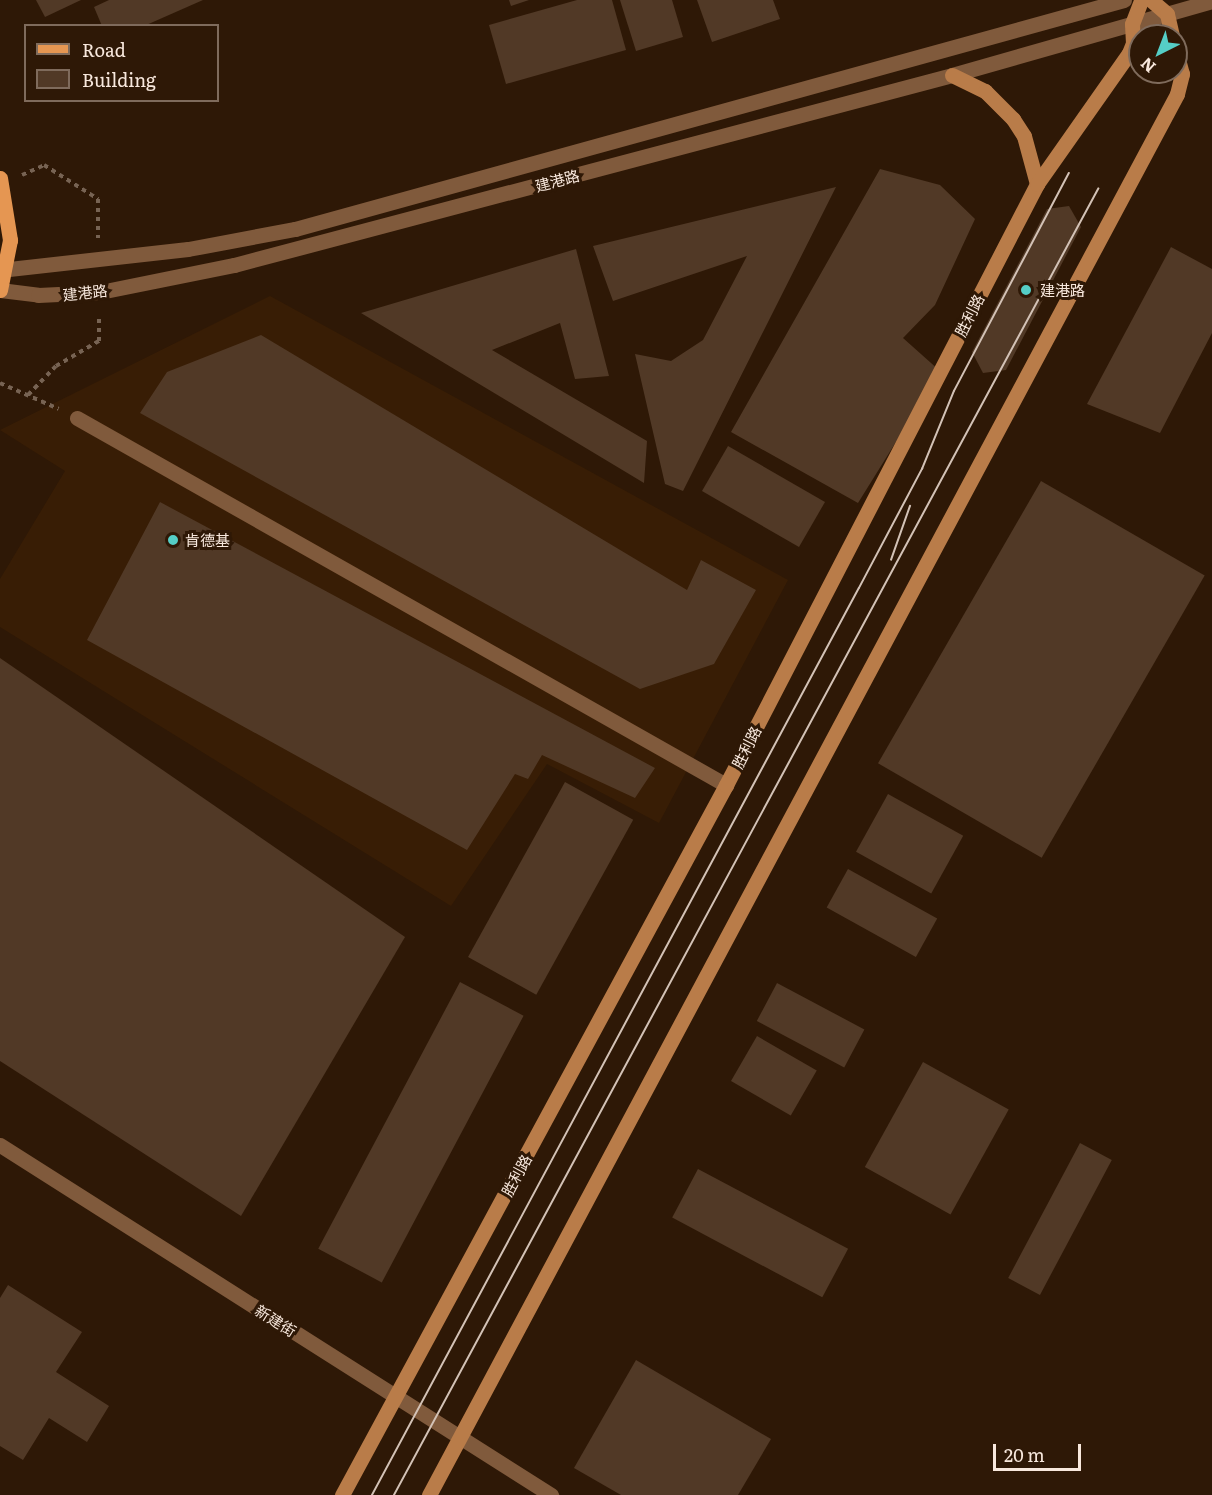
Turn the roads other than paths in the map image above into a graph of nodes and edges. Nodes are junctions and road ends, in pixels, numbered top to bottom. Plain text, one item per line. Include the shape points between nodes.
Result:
1 (1124, 0) edge
2 (1141, 0) edge
3 (1150, 0) edge
4 (1212, 1) edge
5 (1167, 14) junction
6 (1132, 24) joint
7 (1169, 24) edge
8 (1128, 25) edge
9 (1128, 55) edge
10 (952, 75) junction
11 (1180, 84) edge
12 (0, 178) edge
13 (1037, 184) junction
14 (3, 269) edge
15 (0, 290) edge
16 (77, 418) road end
17 (726, 785) junction
18 (0, 1145) edge
19 (396, 1396) junction
20 (461, 1437) junction
21 (342, 1495) edge
22 (429, 1495) edge
23 (551, 1495) edge

1 - 14 street, 建港路 via 295,229 188,249
2 - 6 main road, 胜利路
3 - 5 main road
4 - 5 street, 建港路
5 - 6 street, 建港路
5 - 7 main road
8 - 10 street, 建港路
9 - 13 main road, 胜利路
10 - 13 main road via 985,91 1013,119 1024,136
10 - 15 street, 建港路 via 234,265 100,292 38,295
11 - 20 main road
12 - 14 main road via 9,216
13 - 17 main road, 胜利路
14 - 15 main road
16 - 17 street
17 - 19 main road, 胜利路
18 - 19 street, 新建街
19 - 20 street, 新建街
19 - 21 main road, 胜利路
20 - 22 main road
20 - 23 street, 新建街

